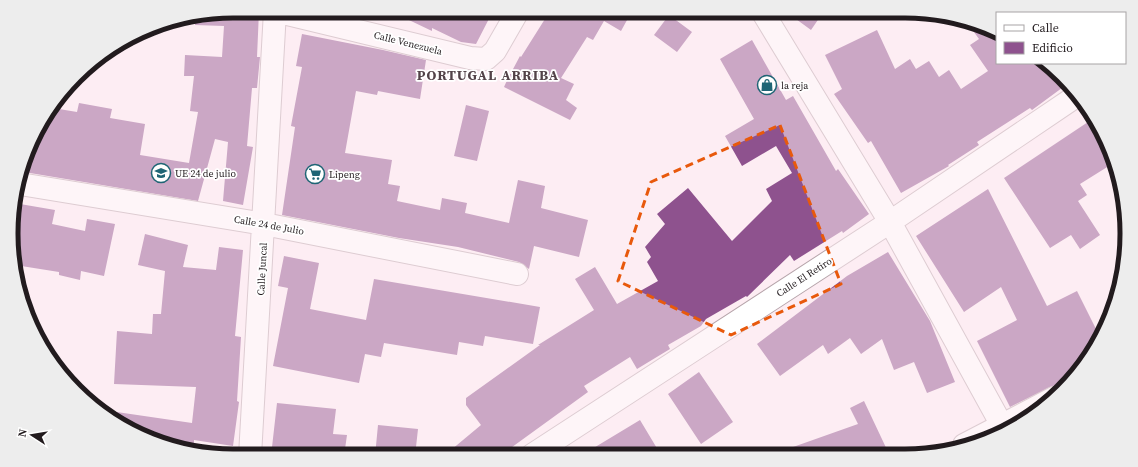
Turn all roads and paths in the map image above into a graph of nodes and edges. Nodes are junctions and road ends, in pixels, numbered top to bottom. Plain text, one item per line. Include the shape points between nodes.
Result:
1 (275, 18) edge
2 (304, 18) edge
3 (514, 18) edge
4 (766, 18) edge
5 (1073, 99) edge
6 (23, 185) edge
7 (890, 222) junction
8 (264, 224) junction
9 (517, 274) dead end
10 (1003, 425) edge
11 (250, 449) edge
12 (541, 449) edge

1 - 8 street, Calle Juncal
2 - 3 street, Calle Venezuela via 470,58 486,59 495,51
4 - 7 street
5 - 7 street, Calle El Retiro
6 - 8 street, Calle 24 de Julio
7 - 10 street
7 - 12 street, Calle El Retiro
8 - 9 street, Calle 24 de Julio
8 - 11 street, Calle Juncal

